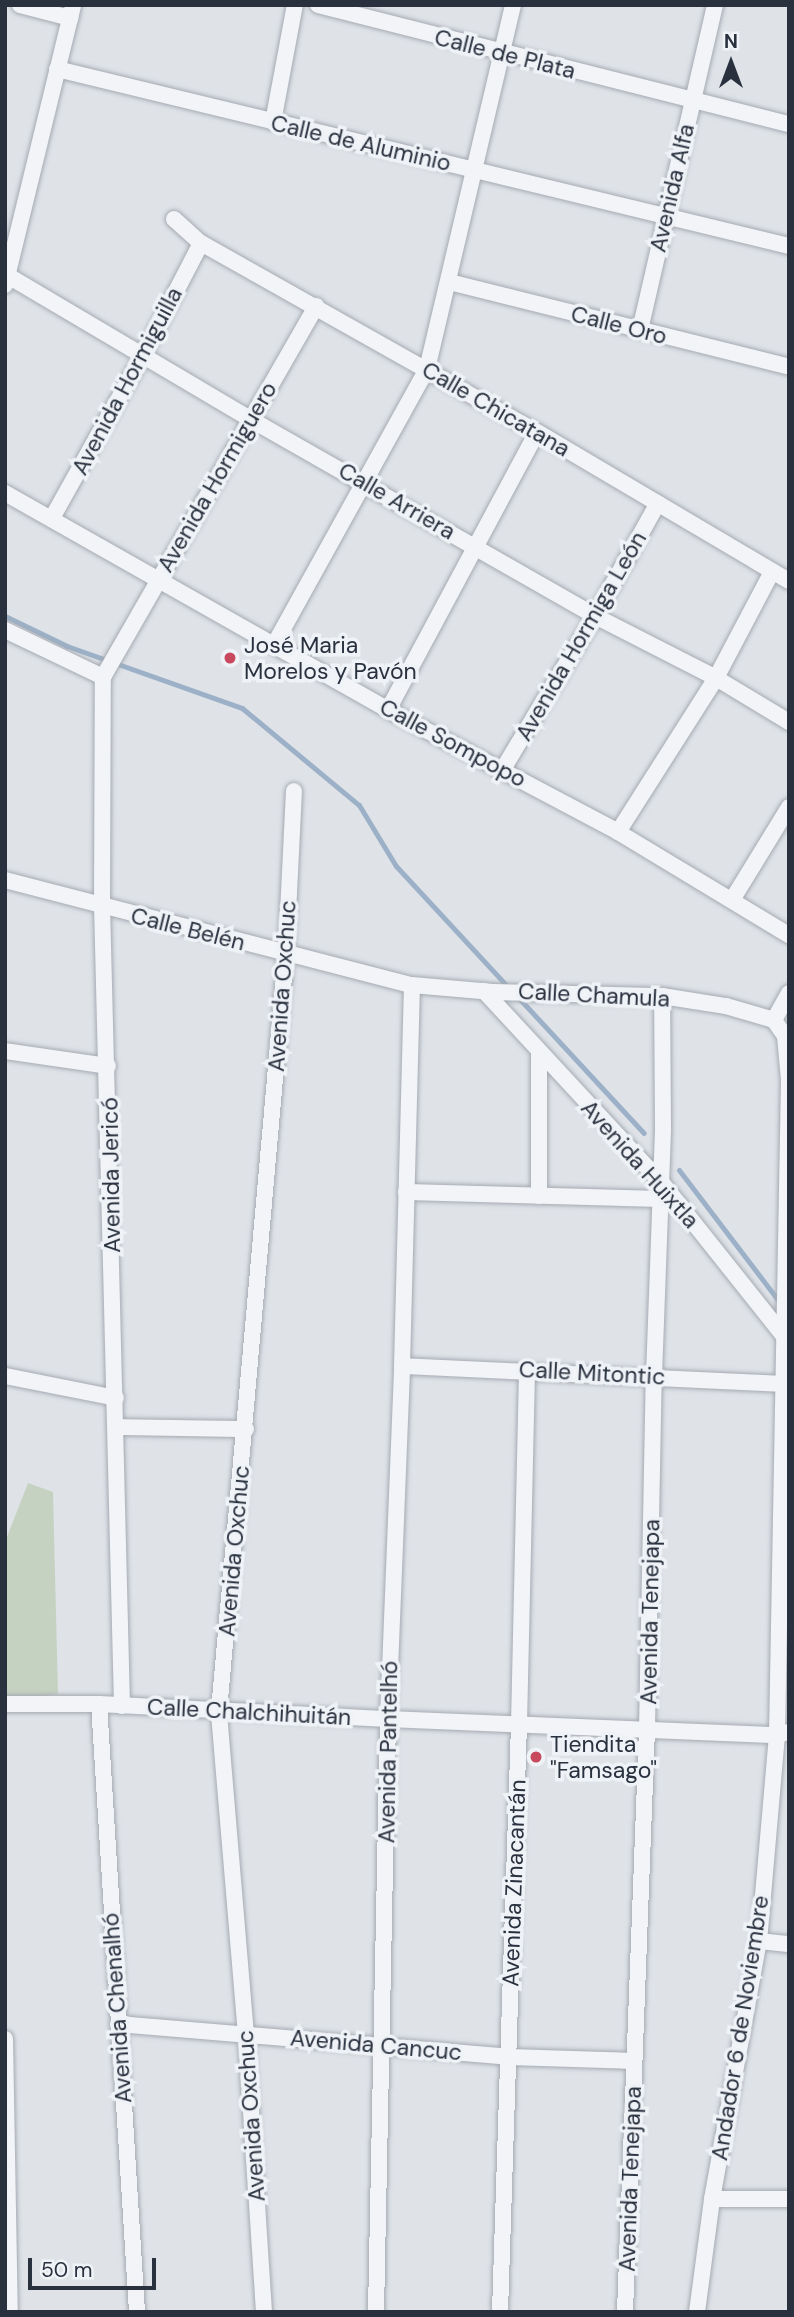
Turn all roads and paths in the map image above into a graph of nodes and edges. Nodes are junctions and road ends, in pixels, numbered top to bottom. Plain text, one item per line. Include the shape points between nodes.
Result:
1 (20, 5) edge
2 (296, 5) edge
3 (318, 5) edge
4 (513, 5) edge
5 (715, 5) edge
6 (71, 11) edge
7 (503, 54) junction
8 (58, 69) junction
9 (693, 100) junction
10 (273, 122) junction
11 (789, 124) edge
12 (474, 170) junction
13 (665, 218) junction
14 (174, 219) dead end
15 (201, 243) junction
16 (789, 246) edge
17 (6, 278) edge
18 (449, 282) junction
19 (316, 306) junction
20 (640, 330) junction
21 (142, 357) junction
22 (789, 367) edge
23 (427, 369) junction
24 (250, 419) junction
25 (537, 432) junction
26 (364, 482) junction
27 (5, 493) edge
28 (658, 503) junction
29 (52, 518) junction
30 (477, 548) junction
31 (772, 572) junction
32 (160, 579) junction
33 (789, 581) edge
34 (595, 616) junction
35 (5, 630) edge
36 (274, 645) junction
37 (118, 648) joint
38 (105, 674) junction
39 (716, 678) junction
40 (388, 710) junction
41 (789, 722) edge
42 (503, 769) junction
43 (294, 791) dead end
44 (789, 807) edge
45 (618, 832) junction
46 (5, 880) edge
47 (732, 900) junction
48 (102, 907) junction
49 (789, 935) edge
50 (286, 954) junction
51 (412, 985) junction
52 (488, 992) junction
53 (789, 993) edge
54 (662, 996) junction
55 (774, 1020) junction
56 (5, 1051) edge
57 (540, 1053) junction
58 (108, 1066) junction
59 (661, 1191) junction
60 (406, 1192) junction
61 (539, 1196) junction
62 (787, 1297) edge
63 (787, 1340) edge
64 (402, 1366) junction
65 (527, 1370) junction
66 (654, 1376) junction
67 (5, 1377) edge
68 (782, 1384) junction
69 (116, 1398) junction
70 (116, 1427) junction
71 (246, 1429) junction
72 (789, 1619) edge
73 (778, 1641) junction
74 (5, 1703) edge
75 (99, 1704) junction
76 (122, 1706) junction
77 (219, 1711) junction
78 (388, 1719) junction
79 (519, 1724) junction
80 (648, 1729) junction
81 (783, 1734) edge
82 (759, 1941) junction
83 (789, 1944) edge
84 (118, 2024) junction
85 (246, 2035) junction
86 (5, 2039) edge
87 (383, 2045) junction
88 (509, 2057) junction
89 (634, 2061) junction
90 (6, 2125) edge
91 (712, 2199) junction
92 (789, 2199) edge
93 (10, 2312) edge
94 (137, 2312) edge
95 (264, 2312) edge
96 (376, 2312) edge
97 (500, 2312) edge
98 (625, 2312) edge
99 (697, 2312) edge

1 - 6 street
2 - 10 street
3 - 7 street, Calle de Plata
4 - 7 street
5 - 9 street, Avenida Alfa
6 - 8 street
7 - 9 street, Calle de Plata
7 - 12 street
8 - 10 street, Calle de Aluminio
8 - 17 street
9 - 11 street, Calle de Plata
9 - 13 street, Avenida Alfa
10 - 12 street, Calle de Aluminio
12 - 13 street, Calle de Aluminio
12 - 18 street
13 - 16 street, Calle de Aluminio
13 - 20 street, Avenida Alfa
14 - 15 street, Calle Chicatana
15 - 19 street, Calle Chicatana
15 - 21 street, Avenida Hormiguilla
17 - 21 street, Calle Arriera
18 - 20 street, Calle Oro
18 - 23 street
19 - 23 street, Calle Chicatana
19 - 24 street, Avenida Hormiguero
20 - 22 street, Calle Oro
21 - 24 street, Calle Arriera
21 - 29 street, Avenida Hormiguilla
23 - 25 street, Calle Chicatana
23 - 26 street
24 - 26 street, Calle Arriera
24 - 32 street, Avenida Hormiguero
25 - 28 street, Calle Chicatana
25 - 30 street
26 - 30 street, Calle Arriera
26 - 36 street
27 - 29 street, Calle Sompopo
28 - 31 street, Calle Chicatana
28 - 34 street, Avenida Hormiga León
29 - 32 street, Calle Sompopo
30 - 34 street, Calle Arriera
30 - 40 street
31 - 33 street, Calle Chicatana
31 - 39 street
32 - 36 street, Calle Sompopo
32 - 37 street, Avenida Hormiguero
34 - 39 street, Calle Arriera
34 - 42 street, Avenida Hormiga León
35 - 38 street
36 - 40 street, Calle Sompopo
37 - 38 street, Avenida Jericó
38 - 48 street, Avenida Jericó
39 - 41 street, Calle Arriera
39 - 45 street
40 - 42 street, Calle Sompopo
42 - 45 street, Calle Sompopo
43 - 50 street, Avenida Oxchuc
44 - 47 street
45 - 47 street, Calle Sompopo
46 - 48 street, Calle Belén
47 - 49 street, Calle Sompopo
48 - 50 street, Calle Belén
48 - 58 street, Avenida Jericó
50 - 51 street, Calle Belén
50 - 71 street, Avenida Oxchuc
51 - 52 street, Calle Chamula
51 - 60 street
52 - 54 street, Calle Chamula
52 - 57 street, Avenida Huixtla
53 - 55 street
54 - 55 street, Calle Chamula via 726,1006
54 - 59 street, Avenida Tenejapa
55 - 62 street via 785,1036 789,1080
56 - 58 street
57 - 59 street, Avenida Huixtla
57 - 61 street
58 - 69 street, Avenida Jericó
59 - 61 street
59 - 63 street, Avenida Huixtla
59 - 66 street, Avenida Tenejapa
60 - 61 street
60 - 64 street, Avenida Pantelhó
62 - 63 street
63 - 68 street
64 - 65 street, Calle Mitontic
64 - 78 street, Avenida Pantelhó
65 - 66 street, Calle Mitontic
65 - 79 street, Avenida Zinacantán
66 - 68 street, Calle Mitontic
66 - 80 street, Avenida Tenejapa
67 - 69 street
68 - 73 street
69 - 70 street, Avenida Jericó
70 - 71 street
70 - 76 street, Avenida Jericó
71 - 77 street, Avenida Oxchuc
72 - 73 street, Andador 6 de Noviembre
73 - 81 street, Andador 6 de Noviembre
74 - 75 street, Calle Chalchihuitán
75 - 76 street, Calle Chalchihuitán
75 - 84 street, Avenida Chenalhó
76 - 77 street, Calle Chalchihuitán
77 - 78 street, Calle Chalchihuitán
77 - 85 street, Avenida Oxchuc
78 - 79 street, Calle Chalchihuitán
78 - 87 street, Avenida Pantelhó
79 - 80 street, Calle Chalchihuitán
79 - 88 street, Avenida Zinacantán
80 - 81 street, Calle Chalchihuitán
80 - 89 street, Avenida Tenejapa
81 - 82 street, Andador 6 de Noviembre
82 - 83 street
82 - 91 street, Andador 6 de Noviembre
84 - 85 street, Avenida Cancuc
84 - 94 street, Avenida Chenalhó
85 - 87 street, Avenida Cancuc
85 - 95 street, Avenida Oxchuc
86 - 90 street
87 - 88 street, Avenida Cancuc
87 - 96 street, Avenida Pantelhó
88 - 89 street, Avenida Cancuc
88 - 97 street, Avenida Zinacantán
89 - 98 street, Avenida Tenejapa
90 - 93 street
91 - 92 street
91 - 99 street, Andador 6 de Noviembre

